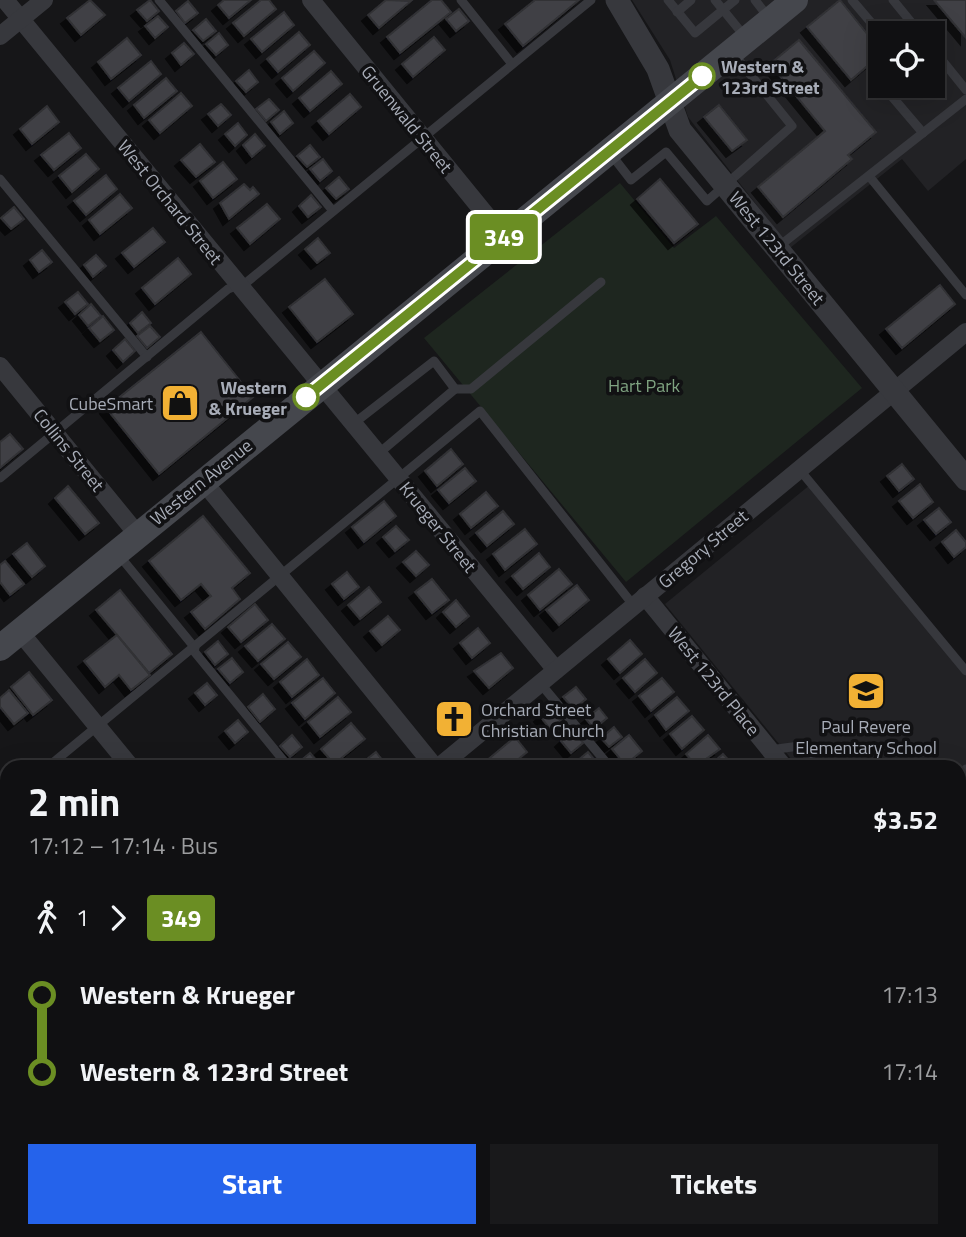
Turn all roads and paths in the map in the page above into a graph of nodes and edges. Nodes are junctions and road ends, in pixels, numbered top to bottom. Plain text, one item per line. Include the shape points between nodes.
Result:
1 (5, 0) edge
2 (44, 0) edge
3 (159, 0) edge
4 (311, 0) edge
5 (461, 0) edge
6 (591, 0) edge
7 (617, 0) edge
8 (668, 0) edge
9 (691, 0) edge
10 (715, 0) edge
11 (735, 0) edge
12 (795, 0) edge
13 (852, 0) edge
14 (893, 0) edge
15 (723, 10) junction
16 (763, 10) edge
17 (677, 12) junction
18 (20, 19) junction
19 (870, 21) edge
20 (910, 21) edge
21 (0, 36) edge
22 (739, 46) junction
23 (512, 64) junction
24 (945, 64) edge
25 (966, 90) edge
26 (894, 98) edge
27 (966, 99) edge
28 (670, 103) junction
29 (923, 133) junction
30 (423, 138) junction
31 (609, 152) junction
32 (869, 176) junction
33 (0, 179) edge
34 (726, 186) junction
35 (334, 211) junction
36 (504, 237) junction
37 (776, 248) junction
38 (601, 282) dead end
39 (238, 286) junction
40 (966, 295) edge
41 (966, 332) edge
42 (147, 357) junction
43 (0, 366) edge
44 (321, 384) junction
45 (455, 389) junction
46 (893, 391) junction
47 (353, 424) junction
48 (54, 432) junction
49 (378, 454) junction
50 (799, 469) junction
51 (0, 478) edge
52 (966, 479) edge
53 (398, 480) junction
54 (203, 481) junction
55 (138, 535) junction
56 (117, 552) junction
57 (281, 578) junction
58 (640, 601) junction
59 (10, 640) edge
60 (194, 649) junction
61 (556, 670) junction
62 (966, 671) edge
63 (540, 683) junction
64 (97, 727) junction
65 (770, 750) junction
66 (56, 760) edge
67 (125, 760) edge
68 (283, 760) edge
69 (429, 760) edge
70 (447, 760) edge
71 (604, 760) edge
72 (778, 760) edge
73 (812, 760) edge

1 - 18 street, West Orchard Street
2 - 18 street
3 - 35 lane
4 - 30 street, Gruenwald Street
5 - 23 lane
6 - 23 lane
7 - 28 street, West 123rd Street via 658,69
8 - 17 lane
9 - 17 lane
10 - 15 lane
11 - 15 lane
12 - 16 main road, Western Avenue
13 - 19 lane
14 - 20 lane
15 - 17 lane via 695,33
15 - 22 lane
16 - 22 main road, Western Avenue
18 - 21 street
18 - 39 street, West Orchard Street
22 - 28 main road, Western Avenue
22 - 34 lane via 792,126
23 - 30 lane
24 - 25 lane
26 - 29 lane
27 - 29 lane
28 - 31 main road, Western Avenue
28 - 34 street, West 123rd Street via 680,130
29 - 32 lane
30 - 35 lane
30 - 36 street, Gruenwald Street
31 - 34 lane via 631,180 666,152 707,201
31 - 36 main road, Western Avenue
32 - 37 lane
32 - 40 lane
33 - 42 lane
34 - 37 street, West 123rd Street
35 - 39 lane
36 - 44 main road, Western Avenue
37 - 46 street, West 123rd Street
38 - 45 lane via 471,389
39 - 42 lane via 228,289
39 - 44 street, West Orchard Street
41 - 46 street, Gregory Street
42 - 48 lane
43 - 48 street, Collins Street
44 - 47 street, Krueger Street
44 - 54 main road, Western Avenue
45 - 47 lane via 434,361
45 - 49 lane
46 - 50 street, Gregory Street
46 - 52 street, West 123rd Street
47 - 49 street, Krueger Street
48 - 51 lane
48 - 55 street, Collins Street
49 - 53 street, Krueger Street
50 - 58 street, Gregory Street
50 - 62 lane
53 - 57 lane
53 - 58 lane via 480,411
53 - 61 street, Krueger Street
54 - 55 main road, Western Avenue
54 - 57 street
55 - 56 main road, Western Avenue
56 - 59 main road, Western Avenue
56 - 60 lane
57 - 60 lane
57 - 69 street
58 - 61 street, Gregory Street
58 - 65 street, West 123rd Place
59 - 64 street
60 - 64 lane
60 - 68 lane
61 - 63 street, Gregory Street
63 - 70 street, Gregory Street
63 - 71 lane
64 - 66 lane
64 - 67 street
65 - 72 street, West 123rd Place
65 - 73 lane via 799,746

